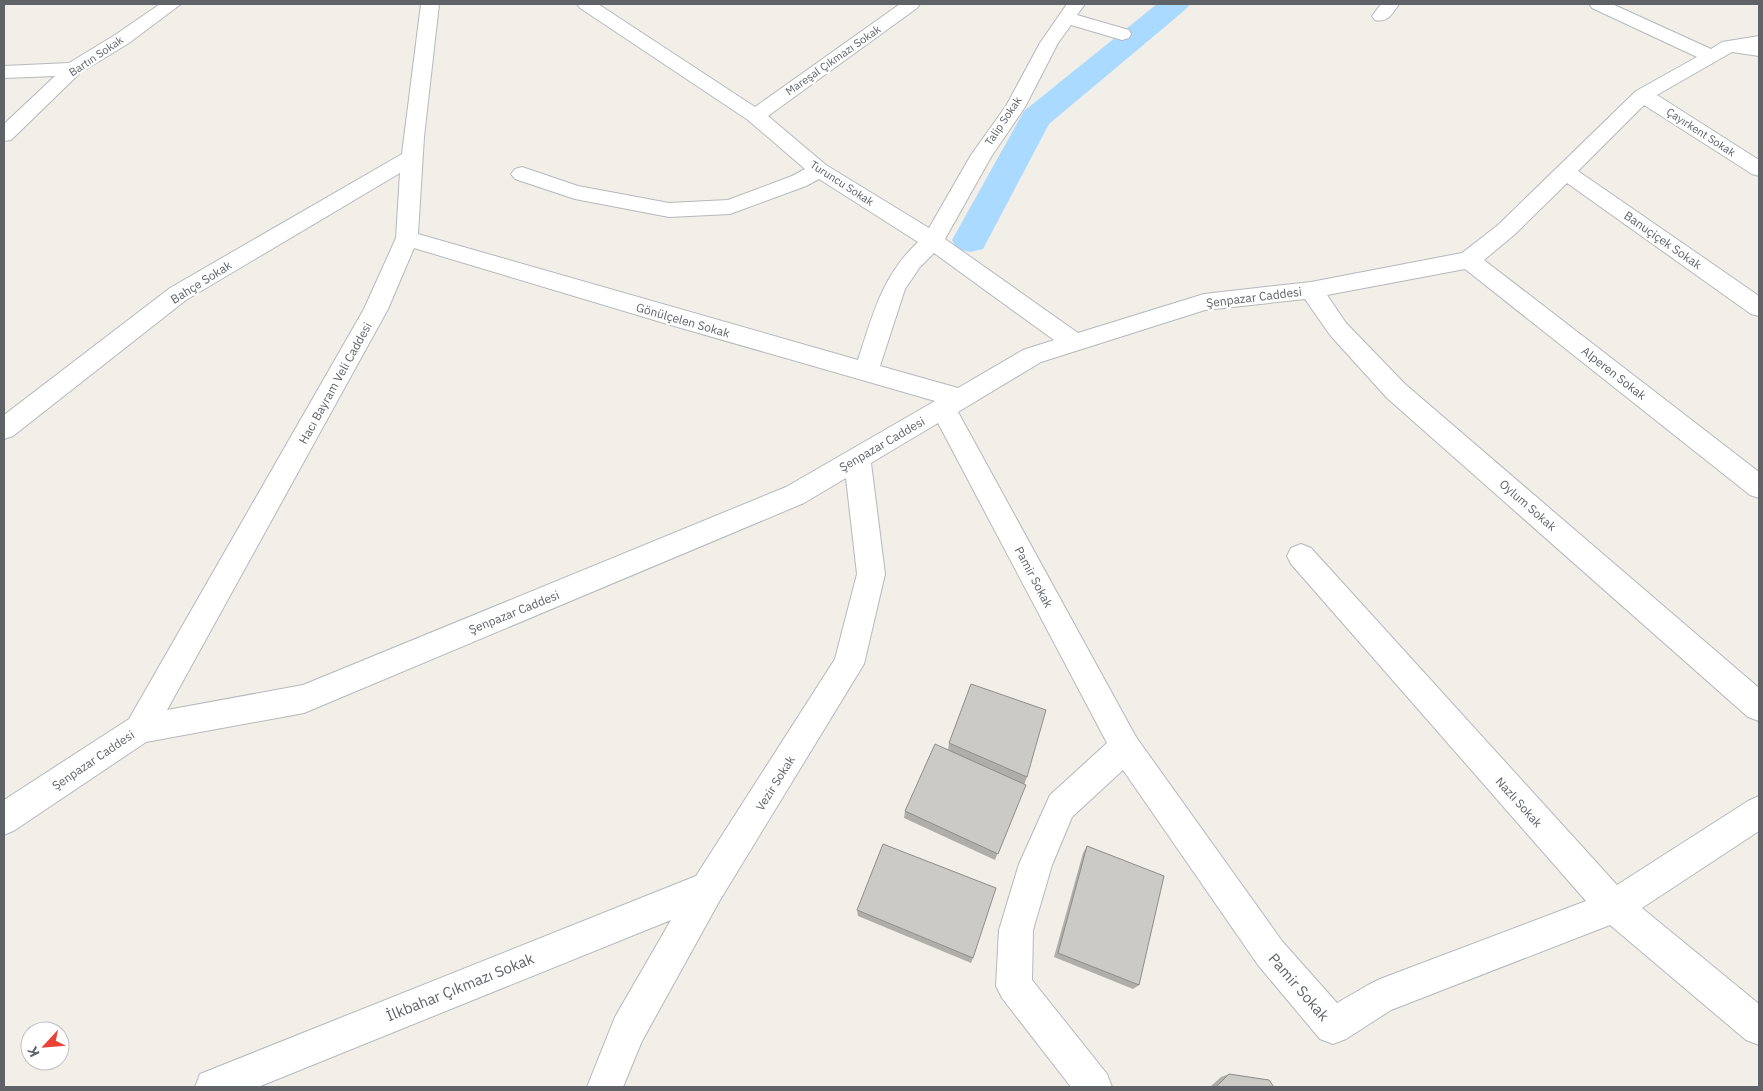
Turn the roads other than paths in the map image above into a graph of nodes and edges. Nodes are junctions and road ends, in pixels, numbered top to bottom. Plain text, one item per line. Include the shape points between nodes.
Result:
1 (172, 4) edge
2 (430, 4) edge
3 (586, 4) edge
4 (911, 4) edge
5 (1598, 4) edge
6 (1071, 11) edge
7 (1122, 34) dead end
8 (1759, 42) edge
9 (1759, 50) edge
10 (1720, 51) junction
11 (73, 69) junction
12 (4, 72) edge
13 (1643, 95) junction
14 (755, 116) junction
15 (4, 135) edge
16 (412, 157) junction
17 (819, 170) junction
18 (1759, 170) edge
19 (1566, 172) junction
20 (522, 174) dead end
21 (407, 238) junction
22 (933, 241) junction
23 (1470, 260) junction
24 (1311, 290) junction
25 (1759, 308) edge
26 (1074, 342) junction
27 (866, 372) junction
28 (952, 403) junction
29 (4, 429) edge
30 (857, 458) junction
31 (1759, 487) edge
32 (1301, 556) dead end
33 (1759, 707) edge
34 (140, 729) junction
35 (1125, 747) junction
36 (1759, 812) edge
37 (4, 819) edge
38 (708, 888) junction
39 (1614, 907) junction
40 (1759, 1026) edge
41 (213, 1087) edge
42 (605, 1087) edge
43 (1094, 1087) edge

1 - 11 street, Bartın Sokak
2 - 16 street, Hacı Bayram Veli Caddesi
3 - 14 street, Turuncu Sokak
4 - 14 street, Mareşal Çıkmazı Sokak
5 - 10 street
6 - 7 street
6 - 22 street, Talip Sokak via 1049,43 1015,107 981,154
8 - 10 street
9 - 10 street
10 - 13 street, Şenpazar Caddesi
11 - 12 street
11 - 15 street, Bartın Sokak
13 - 18 street, Çayırkent Sokak
13 - 19 street, Şenpazar Caddesi
14 - 17 street, Turuncu Sokak
16 - 21 street, Hacı Bayram Veli Caddesi
16 - 29 street, Bahçe Sokak via 178,294
17 - 20 street via 730,207 669,210 575,192
17 - 22 street, Turuncu Sokak
19 - 23 street, Şenpazar Caddesi
19 - 25 street, Banuçiçek Sokak
21 - 27 street, Gönülçelen Sokak
21 - 34 street, Hacı Bayram Veli Caddesi via 376,309
22 - 26 street, Turuncu Sokak
22 - 27 street, Talip Sokak via 912,261 894,288
23 - 24 street, Şenpazar Caddesi
23 - 31 street, Alperen Sokak
24 - 26 street, Şenpazar Caddesi via 1204,302
24 - 33 street, Oylum Sokak via 1338,329 1396,391
26 - 28 street, Şenpazar Caddesi via 1032,356
27 - 28 street, Gönülçelen Sokak
28 - 30 street, Şenpazar Caddesi
28 - 35 street, Pamir Sokak
30 - 34 street, Şenpazar Caddesi via 795,495 304,699
30 - 38 street, Vezir Sokak via 871,574 849,664
32 - 39 street, Nazlı Sokak
34 - 37 street, Şenpazar Caddesi
35 - 39 street, Pamir Sokak via 1270,953 1333,1026 1380,997
35 - 43 street via 1061,806 1036,864 1016,930 1014,986
36 - 39 street
38 - 41 street, İlkbahar Çıkmazı Sokak
38 - 42 street, Vezir Sokak via 628,1030
39 - 40 street, Nazlı Sokak

